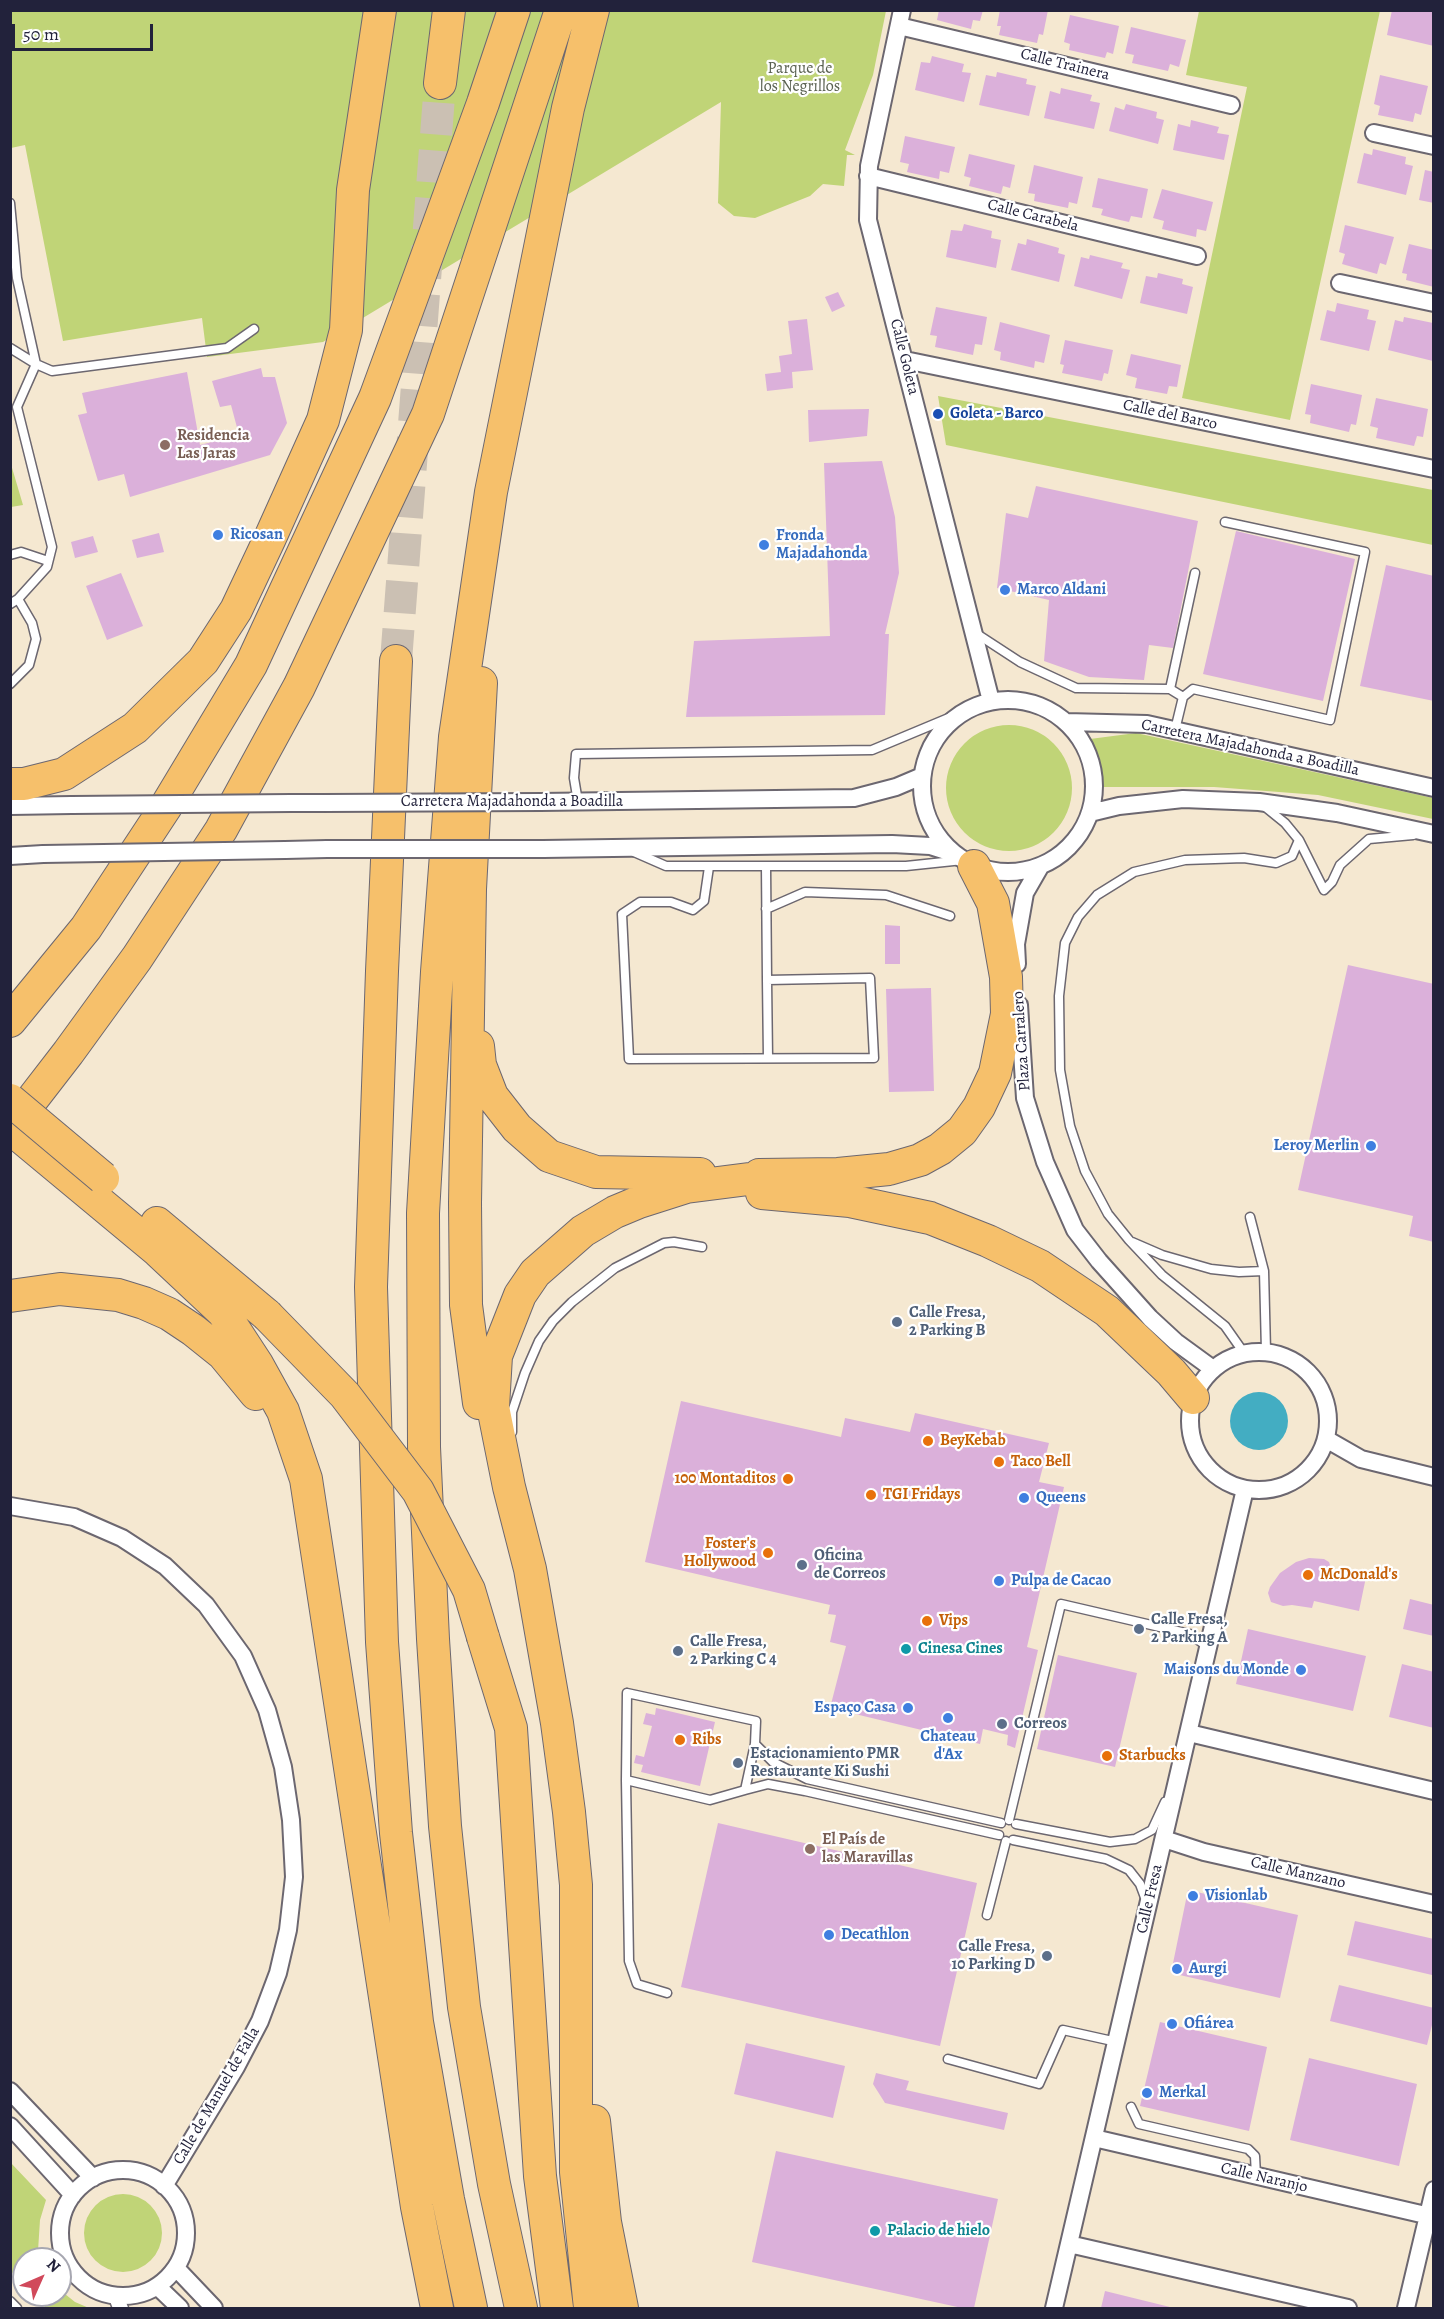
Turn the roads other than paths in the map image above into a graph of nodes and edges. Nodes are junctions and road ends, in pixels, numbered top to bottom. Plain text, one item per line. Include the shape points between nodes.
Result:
1 (380, 10) edge
2 (449, 10) edge
3 (514, 10) edge
4 (561, 10) edge
5 (593, 10) edge
6 (901, 18) edge
7 (440, 83) tunnel mouth
8 (1231, 105) dead end
9 (1374, 133) dead end
10 (1434, 146) edge
11 (868, 176) junction
12 (10, 203) edge
13 (1197, 256) dead end
14 (1340, 283) dead end
15 (1434, 303) edge
16 (254, 329) dead end
17 (10, 348) edge
18 (905, 360) junction
19 (36, 364) junction
20 (1434, 469) edge
21 (491, 492) junction
22 (1225, 522) dead end
23 (10, 555) edge
24 (48, 561) junction
25 (1195, 573) dead end
26 (14, 601) edge
27 (974, 632) junction
28 (396, 661) tunnel mouth
29 (10, 684) edge
30 (1170, 688) junction
31 (1183, 697) junction
32 (991, 701) junction
33 (963, 712) junction
34 (1065, 722) junction
35 (1175, 730) junction
36 (922, 776) junction
37 (10, 784) edge
38 (1434, 788) edge
39 (578, 802) junction
40 (1259, 802) junction
41 (10, 806) edge
42 (1090, 813) junction
43 (1432, 834) edge
44 (1299, 840) junction
45 (626, 848) junction
46 (10, 856) edge
47 (963, 860) junction
48 (766, 866) junction
49 (710, 867) junction
50 (1040, 867) junction
51 (470, 890) junction
52 (766, 909) junction
53 (950, 916) dead end
54 (1016, 944) junction
55 (1006, 977) junction
56 (767, 980) junction
57 (10, 1021) edge
58 (768, 1058) junction
59 (10, 1100) edge
60 (10, 1128) edge
61 (780, 1175) junction
62 (96, 1186) junction
63 (639, 1202) junction
64 (1250, 1217) dead end
65 (1129, 1240) junction
66 (702, 1247) dead end
67 (1264, 1271) junction
68 (10, 1296) edge
69 (1266, 1352) junction
70 (1244, 1353) junction
71 (1213, 1369) junction
72 (1193, 1398) junction
73 (1326, 1439) junction
74 (511, 1442) dead end
75 (1434, 1477) edge
76 (1245, 1489) junction
77 (523, 1500) dead end
78 (10, 1506) edge
79 (319, 1560) junction
80 (530, 1569) junction
81 (541, 1636) junction
82 (1209, 1647) junction
83 (1189, 1733) junction
84 (755, 1744) junction
85 (1180, 1769) junction
86 (626, 1780) junction
87 (745, 1790) junction
88 (1434, 1791) edge
89 (1009, 1822) junction
90 (1006, 1838) junction
91 (1164, 1839) junction
92 (1434, 1904) edge
93 (1148, 1907) junction
94 (987, 1915) dead end
95 (577, 1977) junction
96 (667, 1993) dead end
97 (1117, 2042) junction
98 (948, 2059) dead end
99 (10, 2091) edge
100 (1131, 2107) dead end
101 (10, 2126) edge
102 (1094, 2139) junction
103 (1256, 2176) junction
104 (93, 2178) junction
105 (164, 2186) junction
106 (1434, 2190) edge
107 (73, 2195) junction
108 (1430, 2217) edge
109 (1070, 2244) junction
110 (176, 2268) junction
111 (157, 2286) junction
112 (10, 2301) edge
113 (118, 2302) edge
114 (17, 2308) edge
115 (180, 2308) edge
116 (214, 2308) edge
117 (437, 2308) edge
118 (471, 2308) edge
119 (521, 2308) edge
120 (557, 2308) edge
121 (590, 2308) edge
122 (622, 2308) edge
123 (1054, 2308) edge
124 (1348, 2308) edge
125 (1406, 2308) edge

1 - 37 highway via 352,190 346,330 323,420 236,610 203,661 135,728 64,774
2 - 7 highway
3 - 57 highway via 375,398 251,665 165,808 86,928
4 - 60 highway via 428,414 299,687 221,830 137,958
5 - 21 highway via 568,108
6 - 8 street, Calle Trainera
6 - 11 street, Calle Goleta
9 - 10 street
11 - 13 street, Calle Carabela
11 - 18 street, Calle Goleta via 868,220
12 - 19 lane via 16,278
14 - 15 street
16 - 19 lane via 227,348 52,371
17 - 19 lane
18 - 20 street, Calle del Barco
18 - 27 street, Calle Goleta
19 - 24 lane via 17,407 52,547
21 - 51 highway
21 - 119 highway via 455,737 437,972 423,1213 424,1447 444,1815 464,2007 494,2184
22 - 31 lane via 1365,552 1330,720 1193,689
23 - 24 lane via 21,552
24 - 26 lane via 47,567
25 - 30 lane
26 - 29 lane via 32,623 36,639 29,665
27 - 30 lane via 1020,662 1076,688
27 - 32 street, Calle Goleta
28 - 118 highway via 371,1287 382,1642 396,1833 417,2022
30 - 31 lane
31 - 35 lane
32 - 33 street
32 - 34 street via 1017,700 1043,707
33 - 36 street via 935,739
33 - 39 lane via 872,750 576,754
34 - 35 street, Carretera Majadahonda a Boadilla via 1147,724
34 - 42 street via 1082,741 1092,764 1094,789
35 - 38 street, Carretera Majadahonda a Boadilla
36 - 39 street, Carretera Majadahonda a Boadilla via 854,798
36 - 47 street via 921,797 927,818 938,837
39 - 41 street, Carretera Majadahonda a Boadilla, bridge
40 - 42 street via 1183,799
40 - 43 street via 1337,813
40 - 44 lane via 1286,823
42 - 50 street via 1071,846
43 - 44 lane via 1369,839 1340,865 1324,890
44 - 65 lane via 1292,856 1276,863 1244,858 1185,860 1134,872 1097,895 1078,917 1065,943 1059,996 1060,1070 1070,1125 1085,1171 1108,1214
45 - 46 street, bridge
45 - 47 street via 892,844 930,846
45 - 49 lane via 666,867
47 - 48 lane via 906,866
47 - 50 street via 996,872
47 - 55 highway via 993,903
48 - 49 lane
48 - 52 lane
49 - 58 lane via 704,901 693,910 671,902 640,902 622,914 629,1059
50 - 54 street, Plaza Carralero via 1025,893
51 - 61 highway via 480,1065 492,1096 517,1128 549,1156 596,1172
51 - 81 highway via 466,1305 480,1411 509,1531
52 - 53 lane via 805,892 886,896
52 - 56 lane
54 - 55 highway
54 - 71 street, Plaza Carralero via 1025,1098 1045,1162 1075,1230 1150,1318
55 - 61 highway via 1007,1014 995,1073 962,1131 920,1160 889,1169
56 - 58 lane
56 - 58 lane via 870,978 874,1058
59 - 62 highway, bridge
60 - 62 highway
61 - 63 highway via 686,1188
62 - 79 highway via 222,1312 257,1364 283,1411 306,1479
62 - 120 highway, bridge via 267,1315 345,1395 418,1491 469,1590 511,1728 540,2176
63 - 72 highway via 755,1192 850,1201 930,1218 1040,1266 1076,1289 1107,1311
63 - 80 highway via 584,1231 535,1273 520,1295 496,1356 493,1407
64 - 67 lane
65 - 67 lane via 1162,1255 1211,1269
65 - 70 lane via 1162,1275 1225,1326
66 - 74 lane via 664,1243 615,1268 553,1321 525,1373 512,1412
67 - 69 lane
68 - 79 highway via 60,1289 118,1295 169,1314 223,1354 273,1419
69 - 70 street
69 - 73 street via 1294,1361 1316,1382 1327,1409
70 - 71 street
71 - 72 street
72 - 76 street via 1189,1422 1205,1465 1223,1480
73 - 75 street via 1361,1459
73 - 76 street via 1318,1458 1304,1474 1286,1485 1266,1490
76 - 82 street, Calle Fresa
77 - 80 lane
78 - 105 street, Calle de Manuel de Falla via 74,1516 122,1538 165,1566 207,1605 243,1656 267,1710 284,1767 294,1877 278,1974 236,2067
79 - 117 highway via 412,2174
80 - 81 highway
81 - 95 highway via 569,1812 576,1885
82 - 83 street, Calle Fresa
82 - 89 lane via 1190,1634 1060,1604
83 - 85 street, Calle Fresa
83 - 88 street
84 - 86 lane via 756,1721 627,1693
84 - 87 lane
84 - 89 lane via 773,1762 807,1779
85 - 89 lane via 1152,1830 1136,1839 1110,1842
85 - 91 street, Calle Fresa
86 - 87 lane via 710,1800
86 - 96 lane via 628,1960 637,1984
87 - 90 lane via 768,1785 796,1789
89 - 90 lane via 999,1826
89 - 90 lane via 1018,1834
90 - 93 lane via 1106,1859 1129,1870 1140,1884
90 - 94 lane
91 - 92 street, Calle Manzano
91 - 93 street, Calle Fresa
93 - 97 street, Calle Fresa
95 - 121 highway via 576,2172
95 - 122 highway via 605,2222
97 - 98 lane via 1063,2030 1039,2084
97 - 102 street, Calle Fresa
99 - 104 street
100 - 103 lane via 1139,2124 1248,2149 1255,2156
101 - 107 street
102 - 103 street, Calle Naranjo
102 - 109 street, Calle Fresa
103 - 108 street, Calle Naranjo
104 - 105 street via 111,2171 130,2171
104 - 107 street
105 - 110 street via 176,2200 186,2234
106 - 108 street
107 - 113 street via 63,2212 62,2250 70,2268 83,2282
108 - 125 street
109 - 123 street, Calle Fresa
109 - 124 street
110 - 111 street
110 - 116 street
111 - 113 street
111 - 115 street
112 - 114 lane

